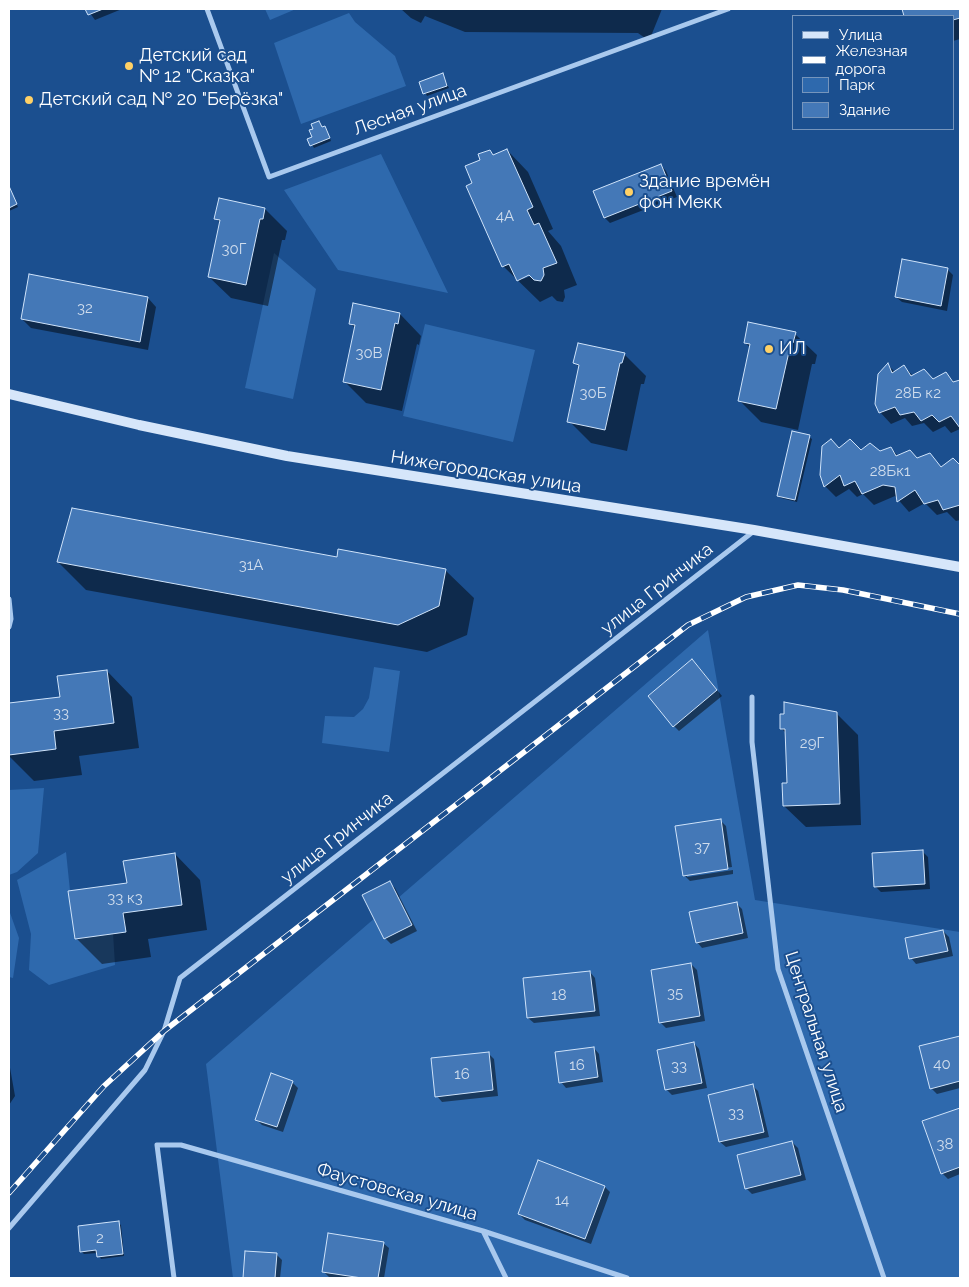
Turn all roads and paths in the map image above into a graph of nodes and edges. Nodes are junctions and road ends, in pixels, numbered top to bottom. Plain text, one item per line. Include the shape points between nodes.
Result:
1 (207, 9) edge
2 (728, 9) edge
3 (9, 394) edge
4 (754, 530) junction
5 (960, 567) edge
6 (9, 600) edge
7 (9, 627) edge
8 (752, 697) dead end
9 (9, 1228) edge
10 (483, 1231) junction
11 (174, 1278) edge
12 (506, 1278) edge
13 (627, 1278) edge
14 (884, 1278) edge

1 - 2 street, Лесная улица via 269,177
3 - 4 street, Нижегородская улица via 296,457
4 - 5 street, Нижегородская улица
4 - 9 street, улица Гринчика via 180,978 164,1032 145,1070
6 - 7 street
8 - 14 street, Центральная улица via 752,751 778,969
10 - 11 street, Фаустовская улица via 181,1145 157,1145
10 - 12 street
10 - 13 street, Фаустовская улица

